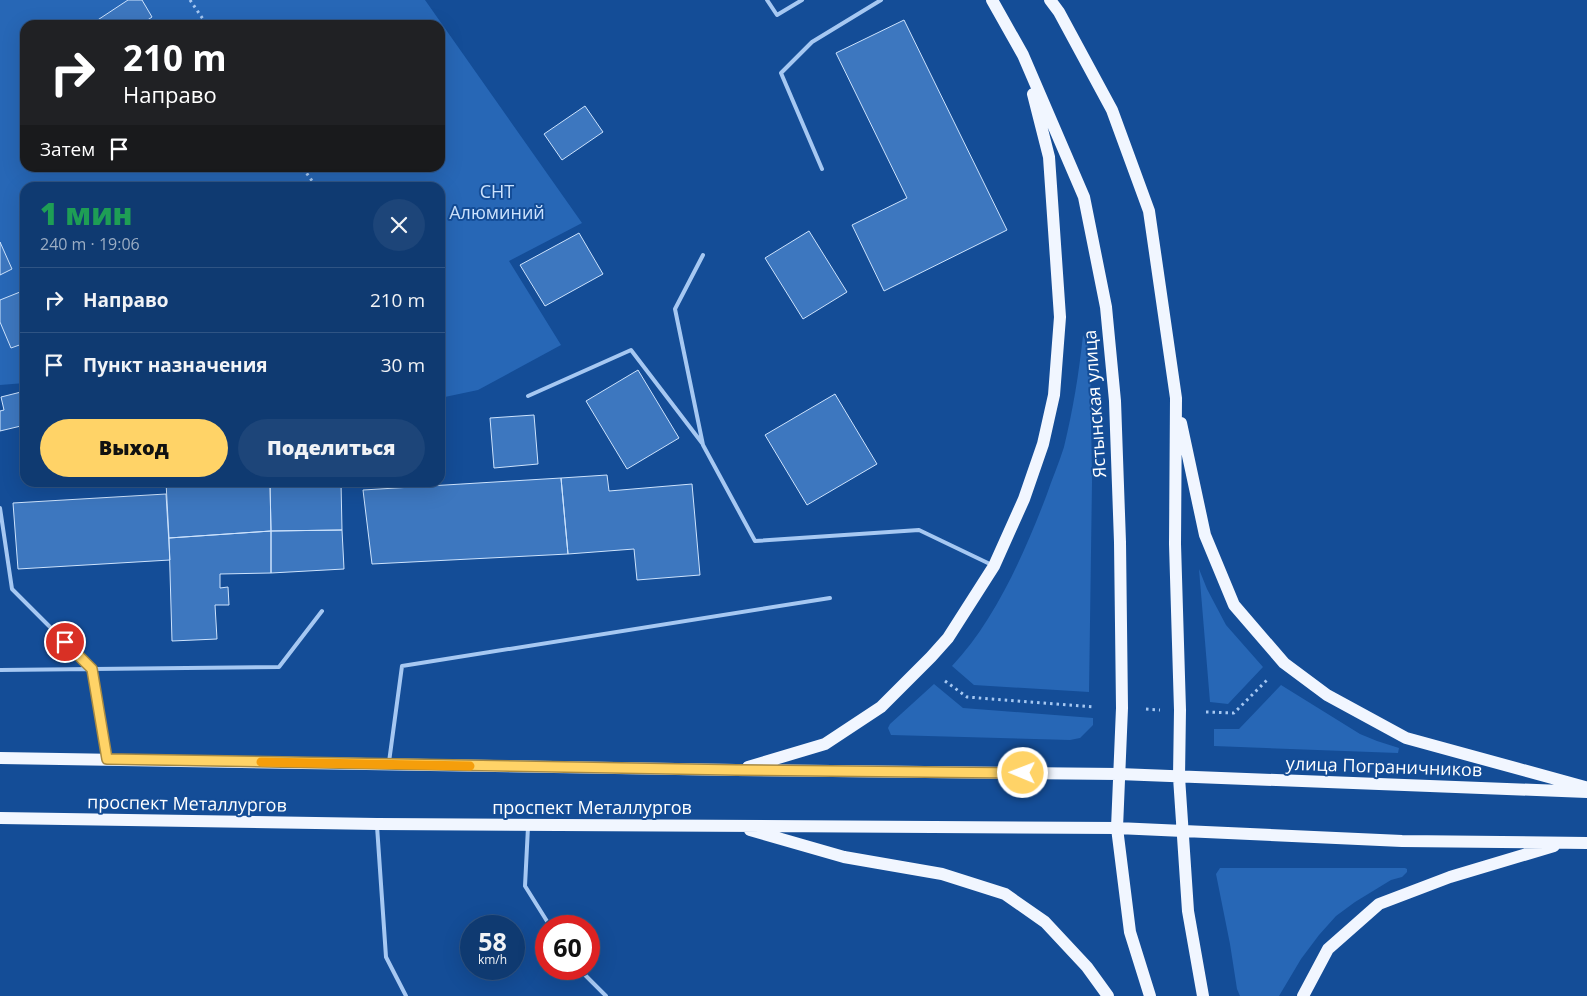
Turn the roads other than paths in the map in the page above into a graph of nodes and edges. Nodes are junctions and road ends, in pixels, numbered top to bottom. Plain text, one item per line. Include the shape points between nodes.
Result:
1 (767, 0) edge
2 (802, 0) edge
3 (881, 0) edge
4 (992, 0) edge
5 (1050, 0) edge
6 (1023, 55) junction
7 (822, 169) dead end
8 (703, 255) dead end
9 (528, 396) dead end
10 (1176, 398) junction
11 (703, 445) junction
12 (0, 508) edge
13 (994, 566) junction
14 (830, 598) dead end
15 (322, 611) dead end
16 (92, 669) junction
17 (0, 670) edge
18 (0, 758) edge
19 (107, 759) junction
20 (389, 764) junction
21 (736, 770) junction
22 (1119, 774) junction
23 (1179, 777) junction
24 (1587, 788) edge
25 (1587, 792) edge
26 (0, 818) edge
27 (377, 824) junction
28 (528, 825) junction
29 (736, 826) junction
30 (1117, 828) junction
31 (1183, 832) junction
32 (1566, 843) junction
33 (1587, 843) edge
34 (543, 915) edge
35 (590, 980) edge
36 (406, 996) edge
37 (606, 996) edge
38 (1108, 996) edge
39 (1150, 996) edge
40 (1203, 996) edge
41 (1303, 996) edge

1 - 2 lane via 777,16
3 - 7 lane via 812,42 781,73
4 - 6 main road, Ястынская улица
5 - 10 main road via 1112,110 1149,211
6 - 13 main road via 1049,157 1060,317 1054,395 1043,444 1024,499
6 - 22 main road, Ястынская улица via 1084,197 1106,307 1116,401 1120,532 1122,708
8 - 11 lane via 676,309
9 - 11 lane via 631,350
10 - 23 main road
10 - 24 main road via 1205,535 1234,605 1284,663 1327,695 1406,738
11 - 13 lane via 755,541 920,530
12 - 16 lane via 12,589
13 - 21 main road via 948,638 881,707 826,744
14 - 20 lane via 402,666
15 - 16 lane via 279,667
16 - 17 lane
16 - 19 lane
18 - 19 main road
19 - 20 main road
20 - 21 main road
21 - 22 main road
22 - 23 main road
22 - 30 main road, Ястынская улица
23 - 25 main road, улица Пограничников
23 - 31 main road
26 - 27 main road, проспект Металлургов
27 - 28 main road, проспект Металлургов
27 - 36 lane via 386,957
28 - 29 main road, проспект Металлургов
28 - 34 lane via 525,886
29 - 30 main road, проспект Металлургов
29 - 38 main road via 844,857 942,874 1005,894 1045,922 1087,967
30 - 31 main road, проспект Металлургов
30 - 39 main road, Ястынская улица via 1130,932
31 - 32 main road via 1402,841
31 - 40 main road via 1188,911
32 - 33 main road
32 - 41 main road via 1450,877 1379,904 1328,949
35 - 37 lane

